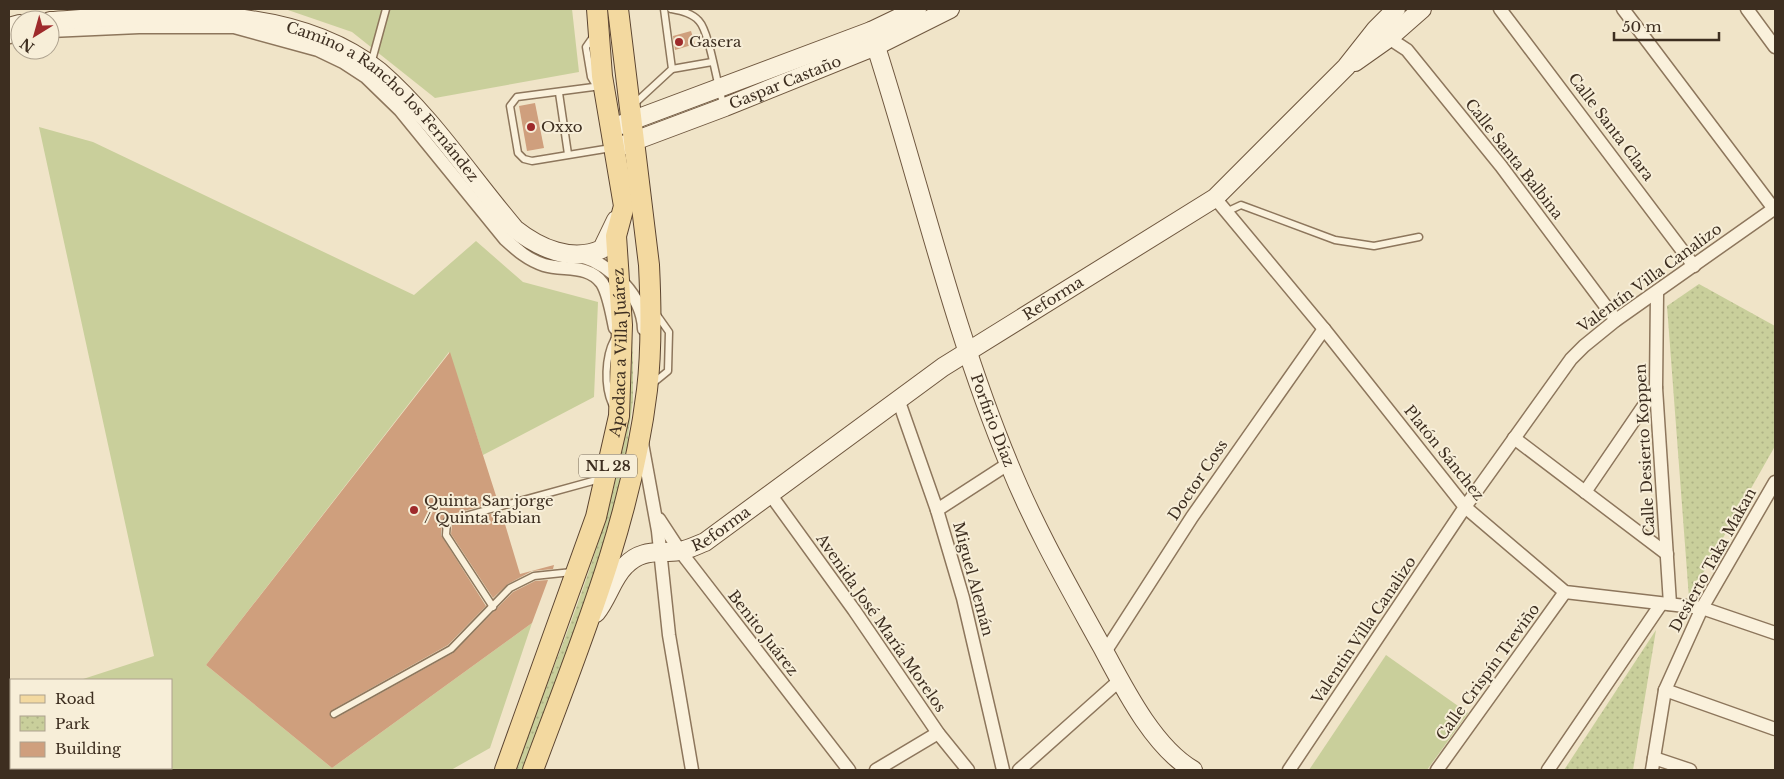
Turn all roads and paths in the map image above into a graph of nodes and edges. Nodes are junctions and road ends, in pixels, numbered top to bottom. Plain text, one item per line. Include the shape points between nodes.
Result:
1 (386, 9) edge
2 (618, 9) edge
3 (664, 9) edge
4 (671, 9) edge
5 (917, 9) edge
6 (950, 9) edge
7 (1396, 9) edge
8 (1422, 9) edge
9 (1500, 9) edge
10 (1623, 9) edge
11 (1747, 9) edge
12 (598, 18) edge
13 (60, 20) edge
14 (60, 31) edge
15 (1382, 34) junction
16 (874, 39) junction
17 (1775, 47) edge
18 (712, 62) junction
19 (371, 65) junction
20 (672, 69) junction
21 (718, 89) junction
22 (602, 90) junction
23 (559, 93) junction
24 (725, 107) junction
25 (630, 115) junction
26 (620, 139) junction
27 (568, 154) junction
28 (1215, 198) junction
29 (624, 202) junction
30 (1775, 208) edge
31 (1226, 212) junction
32 (1419, 237) dead end
33 (581, 256) junction
34 (1694, 266) junction
35 (620, 281) junction
36 (1657, 294) junction
37 (1616, 320) junction
38 (1324, 329) junction
39 (620, 336) junction
40 (967, 352) junction
41 (1656, 388) junction
42 (647, 391) junction
43 (898, 399) junction
44 (641, 436) junction
45 (1514, 438) junction
46 (1008, 464) junction
47 (605, 478) junction
48 (1775, 482) edge
49 (1585, 492) junction
50 (770, 494) junction
51 (1465, 507) junction
52 (937, 510) junction
53 (655, 513) junction
54 (679, 550) junction
55 (661, 551) junction
56 (1667, 554) junction
57 (576, 572) junction
58 (1565, 592) junction
59 (1665, 604) junction
60 (493, 607) junction
61 (1702, 608) junction
62 (587, 625) junction
63 (1775, 633) edge
64 (1105, 652) junction
65 (1120, 680) junction
66 (1665, 690) junction
67 (334, 714) dead end
68 (1775, 729) edge
69 (938, 733) junction
70 (1653, 764) edge
71 (1182, 768) edge
72 (505, 770) edge
73 (533, 770) edge
74 (692, 770) edge
75 (849, 770) edge
76 (876, 770) edge
77 (968, 770) edge
78 (1003, 770) edge
79 (1019, 770) edge
80 (1289, 770) edge
81 (1437, 770) edge
82 (1548, 770) edge
83 (1690, 770) edge

1 - 19 lane
2 - 25 main road, Apodaca a Villa Juárez / NL 28
3 - 20 lane
4 - 18 lane via 692,15 703,26
5 - 16 street, Gaspar Castaño
6 - 16 street, Gaspar Castaño
7 - 15 street
8 - 15 street
9 - 34 street, Calle Santa Clara
10 - 30 street
11 - 17 street
12 - 22 main road, Apodaca a Villa Juárez / NL 28
13 - 19 street, Camino a Rancho los Fernández via 190,14 240,15 321,36
14 - 39 street via 234,27 318,50 343,62 366,77 400,110 505,239 525,256 545,265 584,270 595,275 603,284
15 - 28 street, Reforma via 1370,53 1346,67
15 - 37 street, Calle Santa Balbina via 1407,50 1501,166
16 - 21 street, Gaspar Castaño
16 - 24 street, Gaspar Castaño
16 - 40 street, Porfirio Díaz
18 - 20 lane
18 - 21 lane
19 - 33 street, Camino a Rancho los Fernández via 404,95 515,228 545,248
20 - 25 lane
21 - 24 lane
21 - 25 street, Gaspar Castaño
22 - 23 lane
22 - 26 main road, Apodaca a Villa Juárez / NL 28
23 - 27 lane
23 - 27 lane via 517,97 510,106 518,153 524,158 532,161
24 - 26 street, Gaspar Castaño
25 - 26 main road, Apodaca a Villa Juárez / NL 28
26 - 27 lane
26 - 29 main road, Apodaca a Villa Juárez / NL 28
26 - 42 main road, Apodaca a Villa Juárez / NL 28 via 649,265 651,307
28 - 31 street, Platón Sánchez
28 - 40 street, Reforma
29 - 33 street via 602,249
29 - 35 main road, Apodaca a Villa Juárez / NL 28 via 616,236
30 - 34 street, Valentín Villa Canalizo
31 - 32 lane via 1241,206 1335,240 1374,246
31 - 38 street, Platón Sánchez
33 - 35 street via 602,265
34 - 36 street, Valentín Villa Canalizo
35 - 39 main road, Apodaca a Villa Juárez / NL 28
35 - 42 street via 639,307 644,325
36 - 37 street, Valentín Villa Canalizo
36 - 41 street, Calle Desierto Koppen
37 - 45 street, Valentín Villa Canalizo via 1571,359
38 - 51 street, Platón Sánchez
38 - 64 street, Doctor Coss via 1234,454
39 - 47 main road, Apodaca a Villa Juárez / NL 28 via 619,416
40 - 43 street, Reforma
40 - 46 street, Porfirio Díaz
41 - 49 street
41 - 56 street, Calle Desierto Koppen
42 - 44 main road, Apodaca a Villa Juárez / NL 28
43 - 50 street, Reforma
43 - 52 street, Miguel Alemán
44 - 53 street
44 - 62 main road, Apodaca a Villa Juárez / NL 28 via 623,517
45 - 49 street
45 - 51 street, Valentín Villa Canalizo
46 - 52 street
46 - 64 street, Porfirio Díaz via 1043,541
47 - 57 main road, Apodaca a Villa Juárez / NL 28 via 596,517
47 - 60 lane via 447,521 446,534
48 - 61 street, Desierto Taka Makan
49 - 56 street
50 - 54 street, Reforma via 705,542
50 - 69 street, Avenida José María Morelos
51 - 58 street, Platón Sánchez
51 - 80 street, Valentin Villa Canalizo
52 - 78 street, Miguel Alemán via 963,598
53 - 54 street, Benito Juárez
53 - 55 street
54 - 55 street, Reforma
54 - 75 street, Benito Juárez
55 - 62 street, Reforma via 650,551 626,564 603,605
55 - 74 street via 669,635
56 - 59 street, Calle Desierto Koppen
57 - 60 lane via 534,576 510,588
57 - 72 main road, Apodaca a Villa Juárez / NL 28
58 - 59 street
58 - 81 street, Calle Crispín Treviño
59 - 61 street
59 - 82 street
60 - 67 lane via 451,649
61 - 63 street
61 - 66 street, Desierto Taka Makan
62 - 73 main road, Apodaca a Villa Juárez / NL 28
64 - 65 street, Porfirio Díaz
65 - 71 street, Porfirio Díaz
65 - 79 street
66 - 68 street
66 - 70 street, Desierto Taka Makan
69 - 76 street
69 - 77 street, Avenida José María Morelos
70 - 83 street

